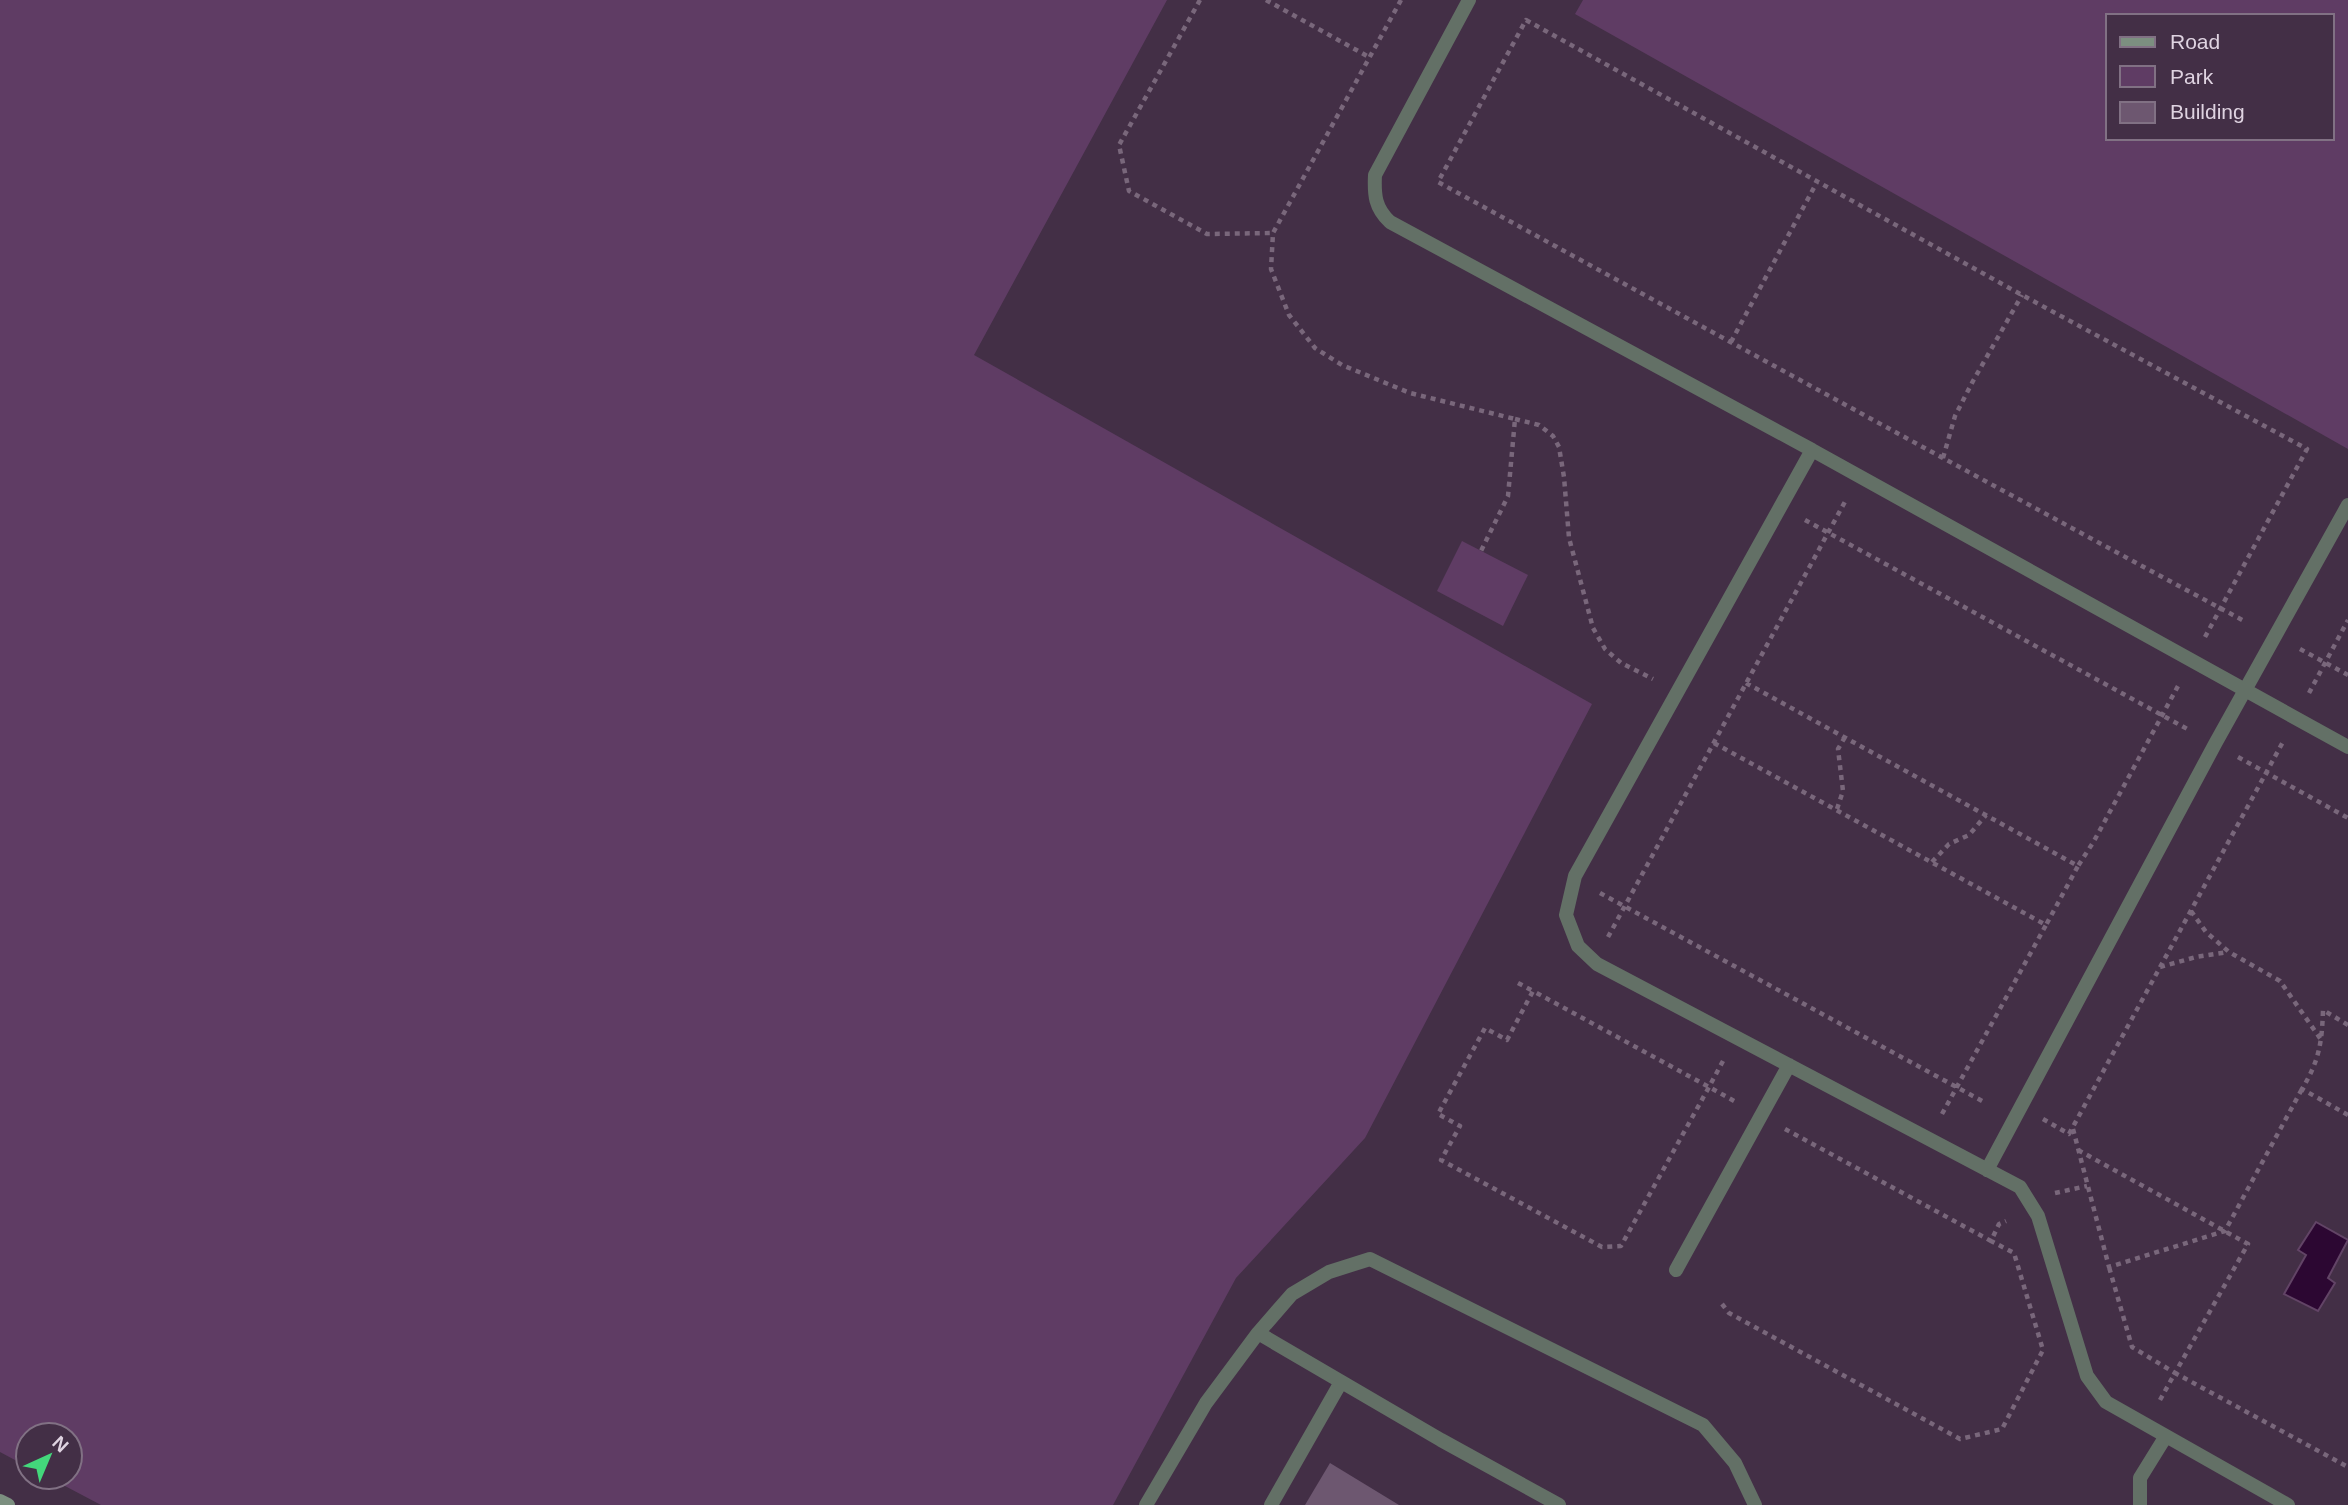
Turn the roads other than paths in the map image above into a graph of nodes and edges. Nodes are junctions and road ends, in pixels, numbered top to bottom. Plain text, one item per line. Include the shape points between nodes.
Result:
1 (1469, 0) edge
2 (1812, 450) junction
3 (2348, 505) edge
4 (2245, 690) junction
5 (2348, 747) edge
6 (1789, 1065) junction
7 (1986, 1170) junction
8 (1676, 1270) dead end
9 (1258, 1332) junction
10 (1341, 1382) junction
11 (2166, 1436) junction
12 (0, 1501) edge
13 (8, 1505) edge
14 (1146, 1505) edge
15 (1271, 1505) edge
16 (1559, 1505) edge
17 (1755, 1505) edge
18 (2140, 1505) edge
19 (2288, 1505) edge

1 - 2 lane via 1375,175 1374,196 1380,213
2 - 4 lane
2 - 6 lane via 1574,879 1566,915 1578,946 1595,962
3 - 4 lane
4 - 5 lane
4 - 7 lane
6 - 7 lane
6 - 8 lane
7 - 11 lane via 2020,1187 2038,1216 2087,1376 2106,1402
9 - 10 lane
9 - 14 lane via 1206,1403
9 - 17 lane via 1292,1294 1329,1272 1370,1259 1703,1425 1735,1463
10 - 15 lane
10 - 16 lane
11 - 18 lane via 2140,1478
11 - 19 lane
12 - 13 main road

